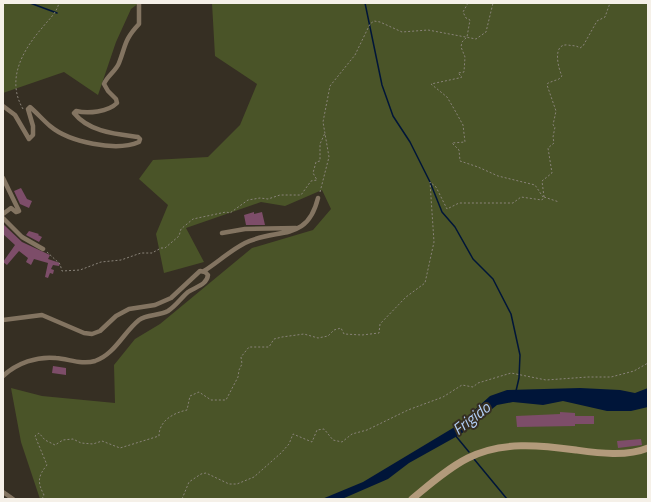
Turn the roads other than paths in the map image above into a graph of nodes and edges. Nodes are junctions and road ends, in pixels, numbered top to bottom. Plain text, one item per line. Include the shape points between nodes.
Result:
1 (139, 3) edge
2 (3, 106) edge
3 (3, 178) edge
4 (318, 198) road end
5 (3, 214) edge
6 (3, 218) edge
7 (300, 228) junction
8 (222, 233) dead end
9 (43, 249) road end
10 (204, 271) junction
11 (3, 320) edge
12 (3, 376) edge
13 (648, 448) edge
14 (3, 492) edge
15 (13, 499) edge
16 (412, 499) edge

1 - 2 street via 139,24 130,34 121,52 119,64 104,84 117,103 104,109 74,113 96,129 138,137 139,142 116,146 71,138 51,127 30,107 28,109 33,126 33,135 30,138 15,115
3 - 5 street via 19,211 11,208
4 - 7 street via 311,218
6 - 9 street via 22,238
7 - 8 street via 245,228
7 - 10 street via 257,238
10 - 11 street via 195,274 171,298 155,305 129,309 103,329 92,334 42,315
10 - 12 street via 208,277 203,284 190,291 167,311 139,321 100,359 86,363 55,357 39,358 12,368
13 - 16 street via 616,453 537,445 490,450 457,464
14 - 15 street

